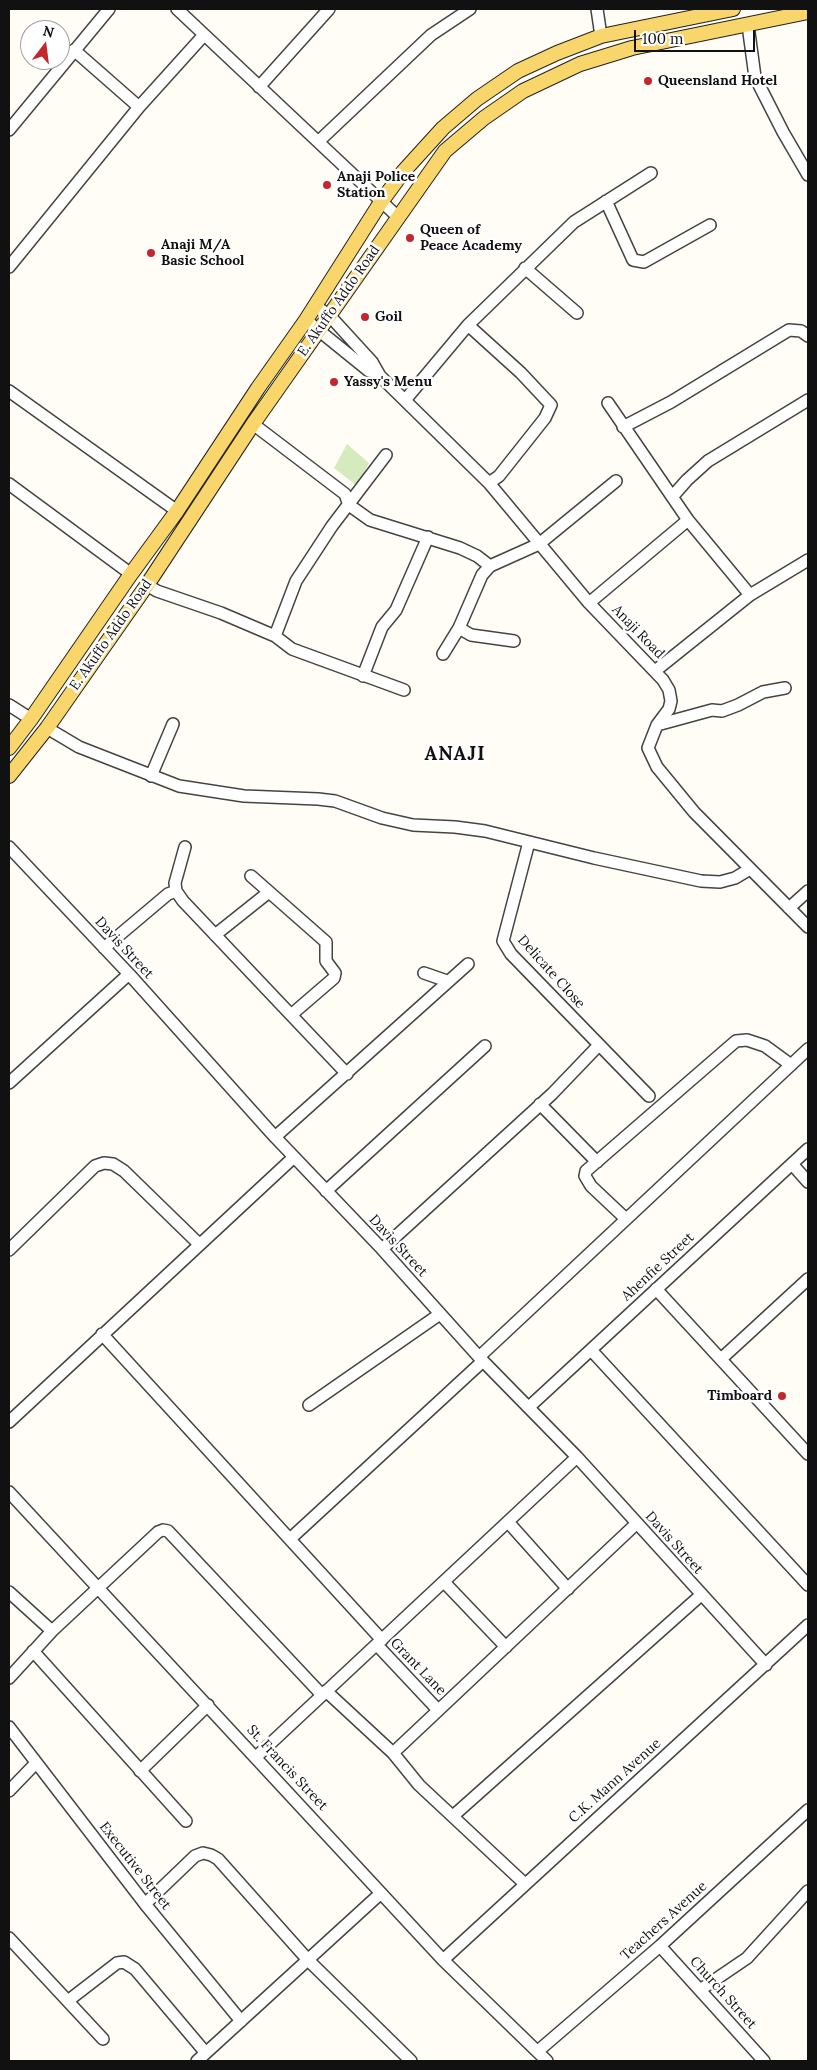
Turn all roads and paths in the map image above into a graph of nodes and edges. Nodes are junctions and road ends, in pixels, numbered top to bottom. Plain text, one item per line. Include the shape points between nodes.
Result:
1 (109, 9) edge
2 (177, 9) edge
3 (328, 9) edge
4 (470, 9) edge
5 (597, 9) edge
6 (733, 9) edge
7 (808, 12) edge
8 (748, 25) junction
9 (204, 35) junction
10 (601, 36) junction
11 (74, 50) junction
12 (259, 87) junction
13 (140, 107) junction
14 (9, 130) edge
15 (319, 141) junction
16 (652, 173) dead end
17 (808, 175) edge
18 (381, 202) junction
19 (606, 202) junction
20 (398, 217) junction
21 (710, 225) dead end
22 (9, 268) edge
23 (525, 268) junction
24 (315, 306) junction
25 (577, 313) dead end
26 (329, 316) junction
27 (306, 320) junction
28 (468, 325) junction
29 (318, 330) junction
30 (808, 336) edge
31 (377, 372) junction
32 (9, 391) edge
33 (406, 399) junction
34 (808, 400) edge
35 (608, 403) dead end
36 (253, 424) junction
37 (623, 427) junction
38 (386, 455) dead end
39 (616, 481) dead end
40 (489, 483) junction
41 (9, 484) edge
42 (672, 497) junction
43 (349, 505) junction
44 (177, 511) junction
45 (688, 520) junction
46 (428, 537) junction
47 (539, 544) junction
48 (808, 560) edge
49 (490, 566) junction
50 (131, 574) junction
51 (147, 585) junction
52 (750, 595) junction
53 (589, 603) junction
54 (459, 628) junction
55 (275, 636) junction
56 (514, 641) dead end
57 (443, 654) dead end
58 (654, 670) junction
59 (363, 676) junction
60 (784, 688) dead end
61 (404, 690) dead end
62 (9, 705) edge
63 (32, 719) junction
64 (173, 724) dead end
65 (657, 726) junction
66 (47, 728) junction
67 (9, 748) edge
68 (9, 776) edge
69 (151, 776) junction
70 (529, 842) junction
71 (9, 847) edge
72 (185, 847) dead end
73 (750, 869) junction
74 (251, 876) dead end
75 (176, 891) junction
76 (808, 891) edge
77 (269, 892) junction
78 (789, 908) junction
79 (808, 927) edge
80 (216, 935) junction
81 (104, 948) junction
82 (468, 964) dead end
83 (424, 973) dead end
84 (129, 974) junction
85 (447, 981) junction
86 (291, 1015) junction
87 (599, 1045) junction
88 (485, 1046) dead end
89 (808, 1049) edge
90 (791, 1065) junction
91 (347, 1074) junction
92 (9, 1083) edge
93 (649, 1096) dead end
94 (540, 1104) junction
95 (275, 1137) junction
96 (808, 1150) edge
97 (294, 1157) junction
98 (596, 1162) junction
99 (792, 1164) junction
100 (808, 1182) edge
101 (326, 1191) junction
102 (626, 1219) junction
103 (199, 1244) junction
104 (382, 1249) junction
105 (9, 1250) edge
106 (808, 1279) edge
107 (656, 1289) junction
108 (440, 1314) junction
109 (102, 1334) junction
110 (591, 1350) junction
111 (481, 1359) junction
112 (720, 1359) junction
113 (309, 1405) dead end
114 (529, 1407) junction
115 (9, 1422) edge
116 (808, 1454) edge
117 (577, 1457) junction
118 (9, 1492) edge
119 (508, 1522) junction
120 (636, 1524) junction
121 (290, 1539) junction
122 (444, 1582) junction
123 (808, 1585) edge
124 (568, 1589) junction
125 (98, 1590) junction
126 (9, 1592) edge
127 (701, 1595) junction
128 (808, 1625) edge
129 (52, 1631) junction
130 (379, 1643) junction
131 (506, 1647) junction
132 (33, 1650) junction
133 (766, 1665) junction
134 (9, 1678) edge
135 (324, 1693) junction
136 (208, 1705) junction
137 (438, 1710) junction
138 (9, 1727) edge
139 (393, 1753) junction
140 (256, 1757) junction
141 (36, 1763) junction
142 (140, 1771) junction
143 (9, 1790) edge
144 (808, 1810) edge
145 (453, 1816) junction
146 (186, 1821) dead end
147 (526, 1884) junction
148 (808, 1891) edge
149 (381, 1893) junction
150 (145, 1904) junction
151 (9, 1938) edge
152 (660, 1946) junction
153 (308, 1960) junction
154 (443, 1960) junction
155 (700, 1990) junction
156 (69, 2000) junction
157 (241, 2021) junction
158 (103, 2039) dead end
159 (538, 2051) junction
160 (205, 2052) junction
161 (197, 2061) edge
162 (411, 2061) edge
163 (547, 2061) edge
164 (764, 2061) edge

1 - 11 street
2 - 9 street
3 - 12 street
4 - 15 street via 431,35
5 - 10 street
6 - 10 main road, E. Akuffo Addo Road
7 - 8 main road, E. Akuffo Addo Road
8 - 17 street via 755,77
8 - 20 main road, E. Akuffo Addo Road via 632,48 580,64 523,91 444,151
9 - 12 street
9 - 13 street
10 - 18 main road, E. Akuffo Addo Road via 518,71 477,99 443,128 402,172
11 - 13 street
11 - 14 street
12 - 15 street
13 - 22 street
15 - 18 street
16 - 19 street
18 - 20 street
18 - 24 main road, E. Akuffo Addo Road
19 - 21 street via 633,260 644,262
19 - 23 street via 574,222
20 - 26 main road, E. Akuffo Addo Road
23 - 25 street
23 - 28 street
24 - 26 street, Anaji Road
24 - 27 main road, E. Akuffo Addo Road
26 - 29 main road, E. Akuffo Addo Road
26 - 31 street, Anaji Road via 372,362
27 - 29 street, Anaji Road
27 - 44 main road, E. Akuffo Addo Road
28 - 33 street
28 - 40 street via 551,405 499,476
29 - 31 street, Anaji Road via 369,371
29 - 36 main road, E. Akuffo Addo Road
30 - 37 street via 801,331 789,330 671,402
31 - 33 street, Anaji Road
32 - 44 street
33 - 40 street, Anaji Road
34 - 42 street via 708,462
35 - 37 street
36 - 43 street via 344,494
36 - 51 main road, E. Akuffo Addo Road
37 - 42 street
38 - 43 street
39 - 47 street
40 - 47 street, Anaji Road
41 - 50 street
42 - 45 street
43 - 46 street via 370,520
43 - 55 street via 296,581
44 - 50 main road, E. Akuffo Addo Road
45 - 52 street
45 - 53 street
46 - 49 street via 460,548
46 - 59 street via 396,610 382,627
47 - 49 street
47 - 53 street, Anaji Road
48 - 52 street
49 - 54 street via 482,575
50 - 63 main road, E. Akuffo Addo Road
51 - 55 street
51 - 66 main road, E. Akuffo Addo Road
52 - 58 street
53 - 58 street, Anaji Road
54 - 56 street via 470,635
54 - 57 street
55 - 59 street via 292,649
58 - 65 street, Anaji Road via 669,690 671,701
59 - 61 street
60 - 65 street via 762,692 722,711 712,710
62 - 63 street
63 - 67 main road, E. Akuffo Addo Road
64 - 69 street
65 - 73 street, Anaji Road via 648,748 657,767 694,812
66 - 68 main road, E. Akuffo Addo Road
66 - 69 street via 79,747
69 - 70 street via 179,786 244,796 318,798 413,825 478,830
70 - 73 street via 702,881 720,882
70 - 87 street, Delicate Close via 503,941 511,954
71 - 81 street, Davis Street
72 - 75 street via 175,883
73 - 78 street, Anaji Road
74 - 77 street
75 - 80 street
75 - 81 street via 168,894
76 - 78 street
77 - 80 street
77 - 86 street via 326,942 326,961 335,973 334,978
78 - 79 street, Anaji Road
80 - 86 street
81 - 84 street, Davis Street
82 - 85 street
83 - 85 street
84 - 92 street
84 - 95 street, Davis Street
85 - 91 street
86 - 91 street
87 - 93 street, Delicate Close
87 - 94 street
88 - 101 street
89 - 90 street
90 - 98 street via 765,1046 747,1040 736,1041
90 - 102 street
91 - 95 street
94 - 98 street
94 - 104 street
95 - 97 street, Davis Street
96 - 99 street, Ahenfie Street
97 - 101 street, Davis Street
97 - 103 street
98 - 102 street via 585,1176 591,1186
99 - 100 street
99 - 107 street, Ahenfie Street
101 - 104 street, Davis Street
102 - 111 street
103 - 105 street via 124,1171 104,1163 95,1166
103 - 109 street
104 - 108 street, Davis Street
106 - 112 street
107 - 110 street, Ahenfie Street
107 - 112 street
108 - 111 street, Davis Street
108 - 113 street
109 - 115 street
109 - 121 street, Grant Lane
110 - 114 street, Ahenfie Street
110 - 123 street
111 - 114 street, Davis Street
111 - 121 street
112 - 116 street
114 - 117 street, Davis Street
117 - 119 street
117 - 120 street, Davis Street
118 - 125 street, St. Francis Street
119 - 122 street
119 - 124 street
120 - 124 street
120 - 127 street, Davis Street
121 - 130 street, Grant Lane
122 - 130 street
122 - 131 street
124 - 131 street
125 - 129 street
125 - 135 street via 158,1532 168,1531
125 - 136 street, St. Francis Street
126 - 129 street
127 - 133 street, Davis Street
127 - 145 street
128 - 133 street, C.K. Mann Avenue
129 - 132 street
130 - 135 street
130 - 137 street, Grant Lane
131 - 137 street
132 - 134 street
132 - 142 street
133 - 147 street, C.K. Mann Avenue
135 - 139 street
135 - 140 street
136 - 140 street, St. Francis Street
136 - 142 street
137 - 139 street
138 - 141 street, Executive Street
139 - 145 street via 419,1785
140 - 149 street, St. Francis Street
141 - 143 street
141 - 150 street, Executive Street
142 - 146 street
144 - 152 street, Teachers Avenue
145 - 147 street
147 - 154 street, C.K. Mann Avenue
148 - 155 street via 747,1958
149 - 153 street
149 - 154 street, St. Francis Street
150 - 153 street via 195,1856 203,1853 212,1855
150 - 157 street, Executive Street
151 - 156 street
152 - 155 street, Church Street
152 - 159 street, Teachers Avenue
153 - 157 street
153 - 162 street
154 - 159 street, St. Francis Street
155 - 164 street, Church Street
156 - 158 street
156 - 160 street via 118,1963 124,1962 135,1969
157 - 160 street
159 - 163 street, St. Francis Street
160 - 161 street

